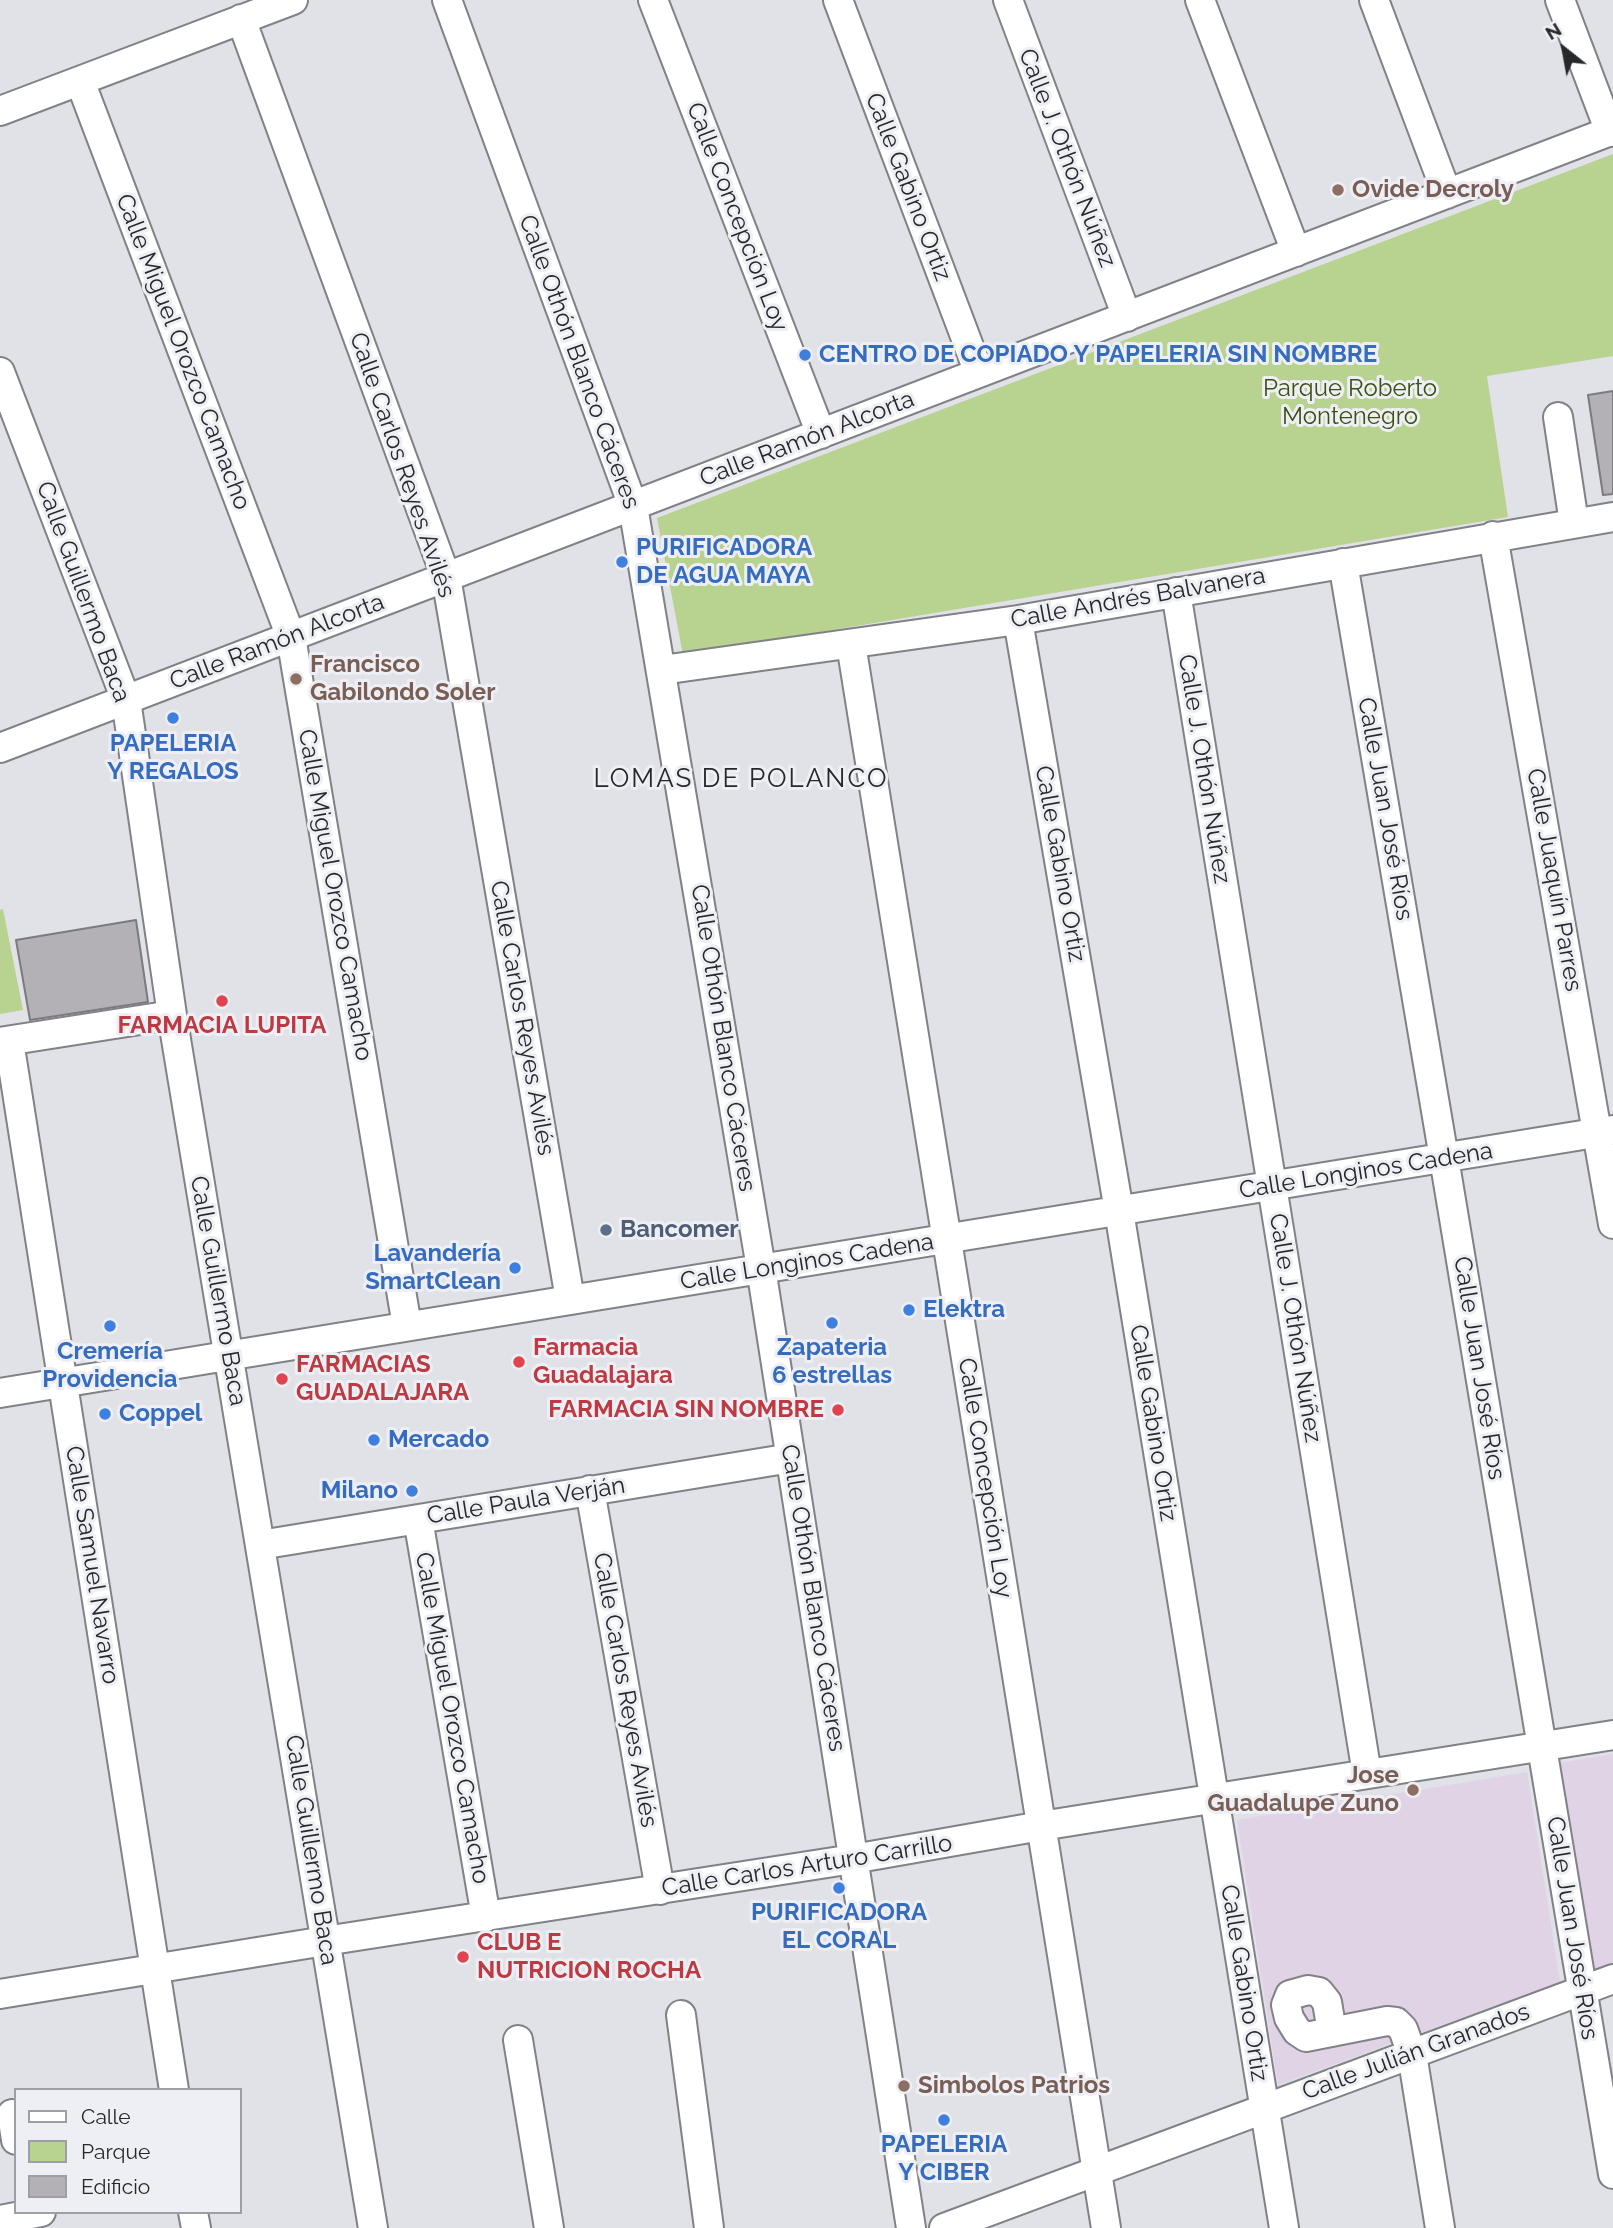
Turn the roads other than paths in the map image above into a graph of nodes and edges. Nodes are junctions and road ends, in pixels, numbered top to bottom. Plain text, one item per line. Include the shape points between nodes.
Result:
1 (293, 0) edge
2 (447, 0) edge
3 (653, 0) edge
4 (838, 0) edge
5 (1008, 0) edge
6 (1200, 0) edge
7 (1374, 0) edge
8 (1560, 0) edge
9 (242, 19) junction
10 (80, 81) junction
11 (0, 111) edge
12 (1611, 131) edge
13 (1447, 194) junction
14 (1296, 252) junction
15 (1127, 317) junction
16 (0, 372) edge
17 (979, 373) junction
18 (1558, 417) dead end
19 (821, 434) junction
20 (633, 506) junction
21 (1613, 517) edge
22 (1574, 523) junction
23 (1493, 536) junction
24 (1343, 563) junction
25 (446, 578) junction
26 (1176, 592) junction
27 (1017, 620) junction
28 (292, 637) junction
29 (851, 644) junction
30 (662, 670) junction
31 (126, 700) junction
32 (0, 748) edge
33 (172, 1014) junction
34 (5, 1042) edge
35 (1606, 1132) edge
36 (1444, 1158) junction
37 (1272, 1186) junction
38 (1119, 1211) junction
39 (1613, 1224) edge
40 (947, 1240) junction
41 (761, 1268) junction
42 (570, 1300) junction
43 (407, 1326) junction
44 (229, 1355) junction
45 (63, 1382) junction
46 (0, 1393) edge
47 (791, 1458) junction
48 (590, 1490) junction
49 (418, 1519) junction
50 (260, 1545) junction
51 (1613, 1735) edge
52 (1542, 1746) junction
53 (1367, 1774) junction
54 (1214, 1799) junction
55 (1041, 1826) junction
56 (853, 1859) junction
57 (660, 1890) junction
58 (486, 1917) junction
59 (326, 1941) junction
60 (155, 1968) junction
61 (1613, 1979) edge
62 (1583, 1990) junction
63 (0, 1994) edge
64 (681, 2015) dead end
65 (1332, 2032) dead end
66 (518, 2040) dead end
67 (1412, 2054) junction
68 (174, 2088) edge
69 (1265, 2109) junction
70 (1097, 2171) junction
71 (1613, 2174) edge
72 (31, 2217) edge
73 (0, 2220) edge
74 (373, 2228) edge
75 (549, 2228) edge
76 (709, 2228) edge
77 (911, 2228) edge
78 (944, 2228) edge
79 (1106, 2228) edge
80 (1284, 2228) edge
81 (1440, 2228) edge

1 - 9 street
2 - 20 street, Calle Othón Blanco Cáceres
3 - 19 street, Calle Concepción Loy
4 - 17 street, Calle Gabino Ortiz
5 - 15 street, Calle J. Othón Núñez
6 - 14 street
7 - 13 street
8 - 12 street
9 - 10 street
9 - 25 street, Calle Carlos Reyes Avilés
10 - 11 street
10 - 28 street, Calle Miguel Orozco Camacho
12 - 13 street, Calle Ramón Alcorta
13 - 14 street, Calle Ramón Alcorta
14 - 15 street, Calle Ramón Alcorta
15 - 17 street, Calle Ramón Alcorta
16 - 31 street, Calle Guillermo Baca
17 - 19 street, Calle Ramón Alcorta
18 - 22 street
19 - 20 street, Calle Ramón Alcorta
20 - 25 street, Calle Ramón Alcorta
20 - 30 street, Calle Othón Blanco Cáceres
21 - 22 street, Calle Andrés Balvanera
22 - 23 street, Calle Andrés Balvanera
23 - 24 street, Calle Andrés Balvanera
23 - 35 street, Calle Juaquín Parres
24 - 26 street, Calle Andrés Balvanera
24 - 36 street, Calle Juan José Ríos
25 - 28 street, Calle Ramón Alcorta
25 - 42 street, Calle Carlos Reyes Avilés
26 - 27 street, Calle Andrés Balvanera
26 - 37 street, Calle J. Othón Núñez
27 - 29 street, Calle Andrés Balvanera
27 - 38 street, Calle Gabino Ortiz
28 - 31 street, Calle Ramón Alcorta
28 - 43 street, Calle Miguel Orozco Camacho
29 - 30 street, Calle Andrés Balvanera
29 - 40 street, Calle Concepción Loy
30 - 41 street, Calle Othón Blanco Cáceres
31 - 32 street, Calle Ramón Alcorta
31 - 33 street, Calle Guillermo Baca
33 - 34 street
33 - 44 street, Calle Guillermo Baca
34 - 45 street, Calle Samuel Navarro
35 - 36 street, Calle Longinos Cadena
35 - 39 street, Calle Juaquín Parres
36 - 37 street, Calle Longinos Cadena
36 - 52 street, Calle Juan José Ríos
37 - 38 street, Calle Longinos Cadena
37 - 53 street, Calle J. Othón Núñez
38 - 40 street, Calle Longinos Cadena
38 - 54 street, Calle Gabino Ortiz
40 - 41 street, Calle Longinos Cadena
40 - 55 street, Calle Concepción Loy
41 - 42 street, Calle Longinos Cadena
41 - 47 street, Calle Othón Blanco Cáceres
42 - 43 street, Calle Longinos Cadena
43 - 44 street, Calle Longinos Cadena
44 - 45 street, Calle Longinos Cadena
44 - 50 street, Calle Guillermo Baca
45 - 46 street, Calle Longinos Cadena
45 - 60 street, Calle Samuel Navarro
47 - 48 street, Calle Paula Verján
47 - 56 street, Calle Othón Blanco Cáceres
48 - 49 street, Calle Paula Verján
48 - 57 street, Calle Carlos Reyes Avilés
49 - 50 street, Calle Paula Verján
49 - 58 street, Calle Miguel Orozco Camacho
50 - 59 street, Calle Guillermo Baca
51 - 52 street, Calle Carlos Arturo Carrillo
52 - 53 street, Calle Carlos Arturo Carrillo
52 - 62 street, Calle Juan José Ríos
53 - 54 street, Calle Carlos Arturo Carrillo
54 - 55 street, Calle Carlos Arturo Carrillo
54 - 69 street, Calle Gabino Ortiz
55 - 56 street, Calle Carlos Arturo Carrillo
55 - 70 street, Calle Concepción Loy
56 - 57 street, Calle Carlos Arturo Carrillo
56 - 77 street, Calle Othón Blanco Cáceres
57 - 58 street, Calle Carlos Arturo Carrillo
58 - 59 street, Calle Carlos Arturo Carrillo
59 - 60 street, Calle Carlos Arturo Carrillo
59 - 74 street, Calle Guillermo Baca
60 - 63 street, Calle Carlos Arturo Carrillo
60 - 68 street, Calle Samuel Navarro
61 - 62 street, Calle Julián Granados
62 - 67 street, Calle Julián Granados
62 - 71 street, Calle Juan José Ríos
64 - 76 street
65 - 67 street via 1396,2022
66 - 75 street
67 - 69 street, Calle Julián Granados
67 - 81 street
69 - 70 street, Calle Julián Granados
69 - 80 street, Calle Gabino Ortiz
70 - 78 street, Calle Julián Granados
70 - 79 street, Calle Concepción Loy
72 - 73 street

